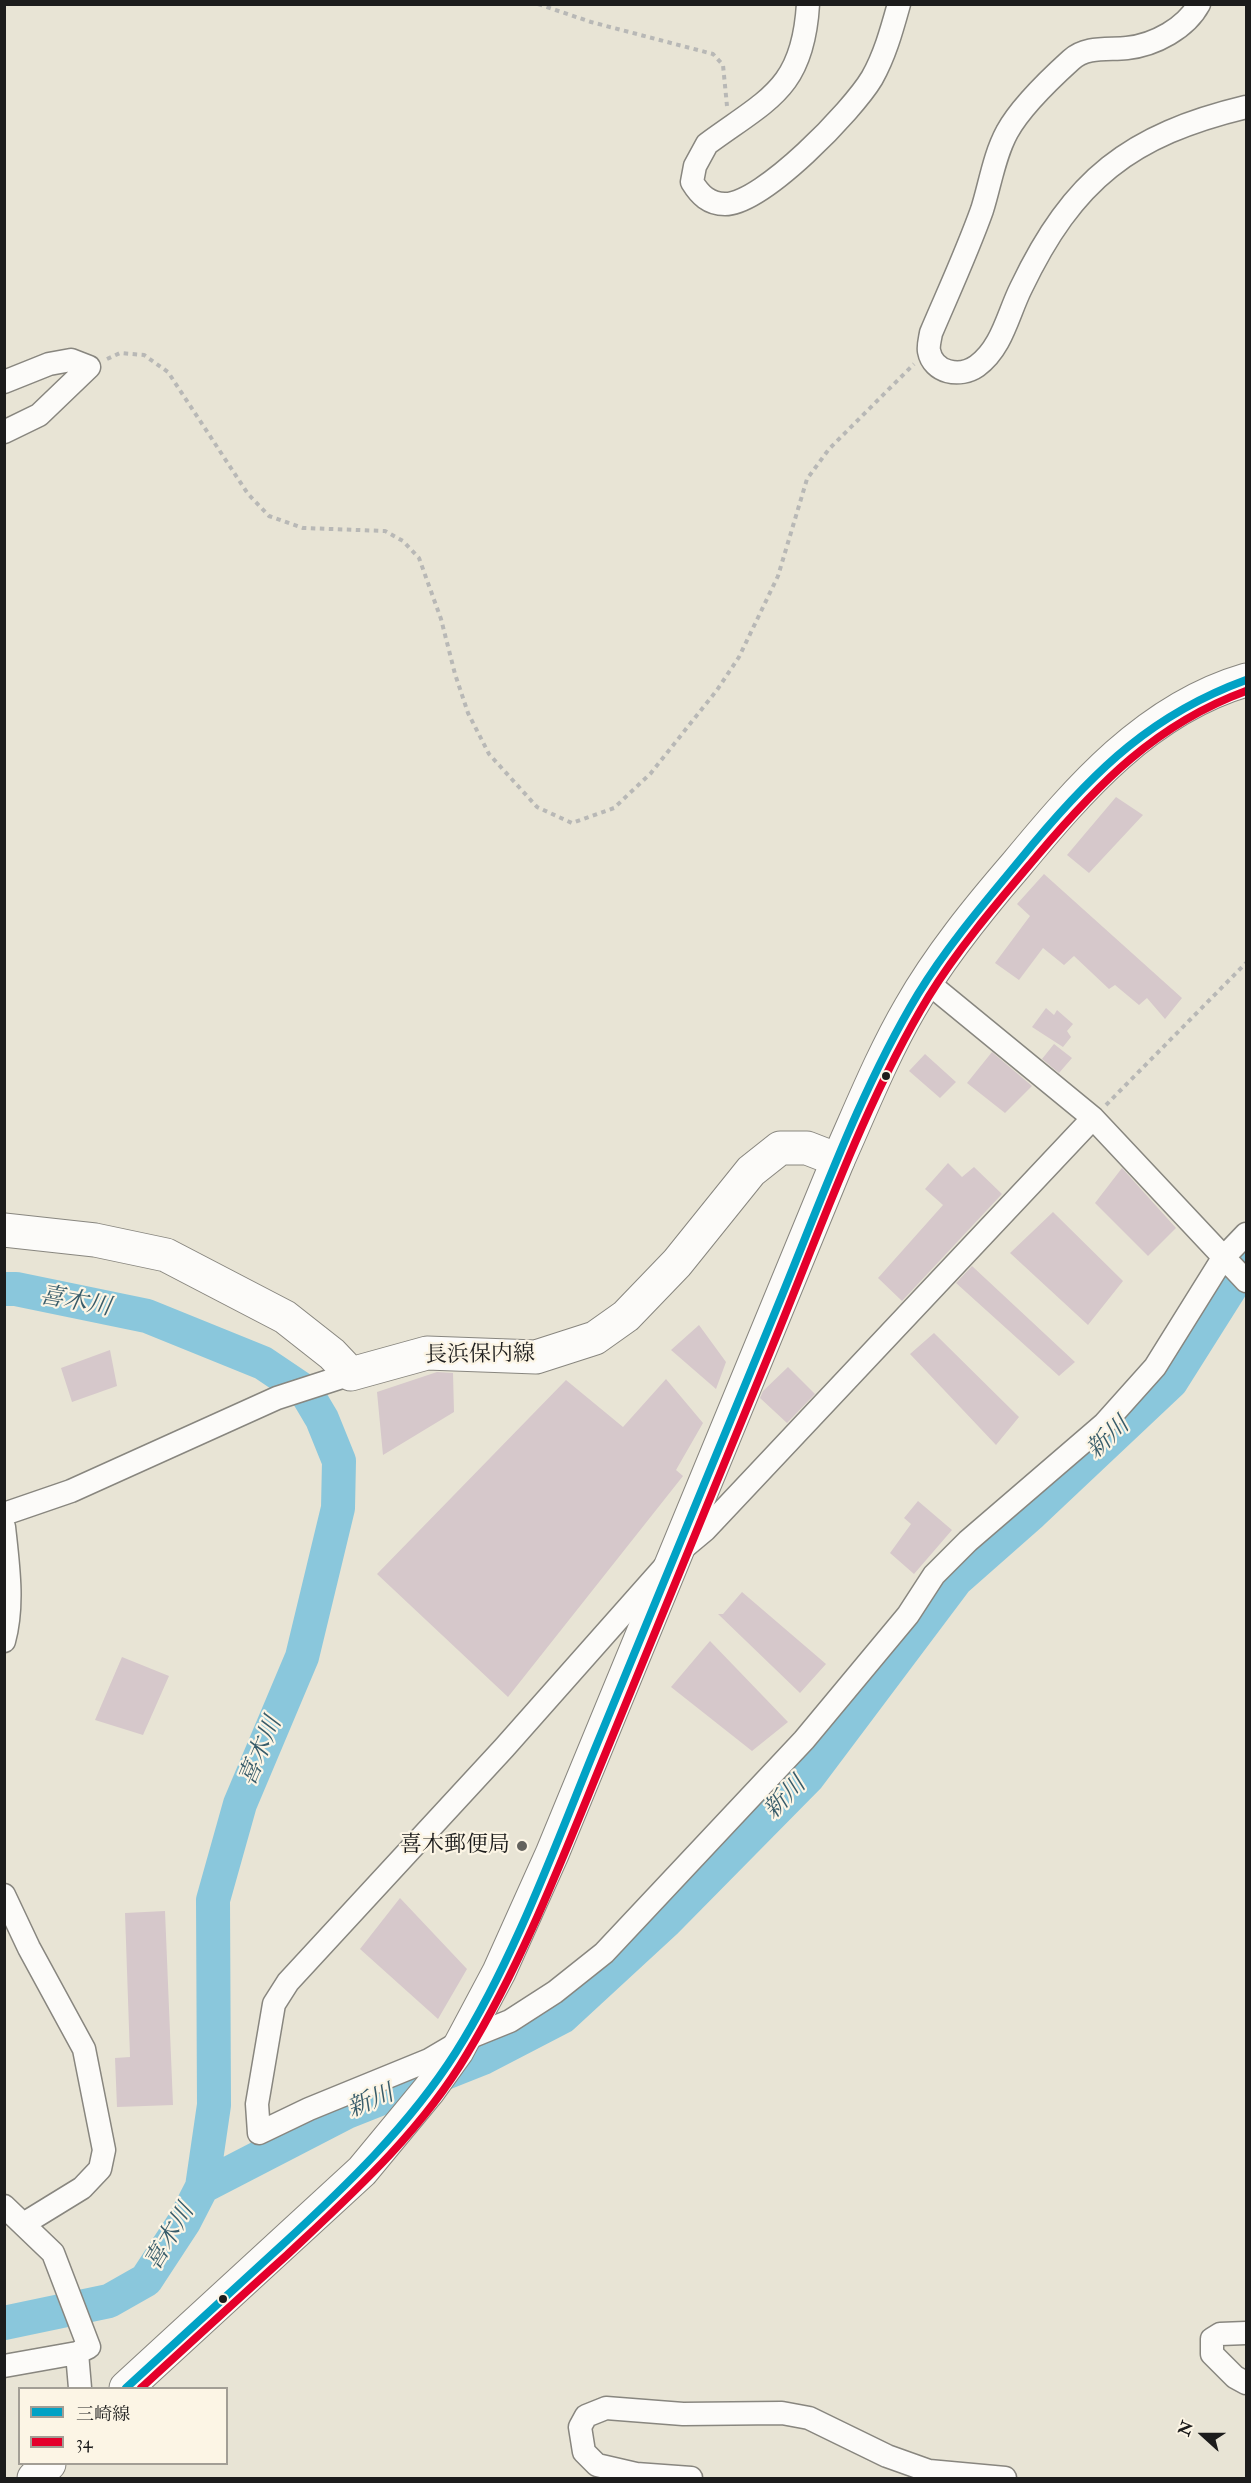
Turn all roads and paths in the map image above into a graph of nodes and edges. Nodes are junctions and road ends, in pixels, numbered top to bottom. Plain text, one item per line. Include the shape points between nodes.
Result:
1 (538, 4) edge
2 (808, 4) edge
3 (899, 4) edge
4 (1199, 4) edge
5 (1246, 107) edge
6 (729, 128) junction
7 (928, 350) junction
8 (89, 367) junction
9 (4, 382) edge
10 (4, 432) edge
11 (1246, 680) edge
12 (1246, 963) edge
13 (926, 981) junction
14 (1093, 1118) junction
15 (838, 1160) junction
16 (4, 1230) edge
17 (1246, 1234) edge
18 (1223, 1258) junction
19 (1246, 1281) edge
20 (345, 1376) junction
21 (4, 1514) edge
22 (4, 1527) edge
23 (675, 1555) junction
24 (4, 1641) edge
25 (4, 1895) edge
26 (460, 2045) junction
27 (4, 2206) edge
28 (25, 2223) junction
29 (1246, 2333) edge
30 (82, 2345) junction
31 (4, 2366) edge
32 (1246, 2383) edge
33 (80, 2387) edge
34 (127, 2387) edge
35 (47, 2465) edge
36 (34, 2478) edge
37 (691, 2478) edge
38 (1005, 2478) edge

1 - 6 path via 713,54 723,65
2 - 6 street via 794,71 784,86
3 - 6 street via 882,56 863,92 824,136 787,168 741,201 725,204 710,201 692,182 700,154
4 - 7 street via 1176,30 1145,44 1099,49 1073,58 1014,120 999,150 982,210 931,333
5 - 7 street via 1161,135 1105,168 1047,239 1000,337 976,367 959,373 943,370 933,362
7 - 8 path via 829,449 807,478 778,576 739,657 717,690 651,773 614,808 572,823 537,807 489,754 468,713 419,558 403,541 385,531 303,528 269,516 248,495 168,372 144,355 120,353
8 - 9 street via 71,360 49,364
8 - 10 street via 39,415
11 - 13 main road via 1167,716 1116,755 1072,797
12 - 14 path
13 - 14 street
13 - 15 main road via 883,1060
14 - 18 street
14 - 23 street via 705,1530
15 - 20 main road, 長浜保内線 via 807,1148 780,1148 751,1172 677,1263 626,1316 595,1338 536,1357 427,1353
15 - 23 main road
16 - 20 main road via 95,1240 166,1255 285,1317 332,1354
17 - 18 street
18 - 19 street
18 - 26 street via 1155,1367 1104,1424 934,1575 908,1615 804,1740 612,1944 555,1992 510,2021
20 - 21 street via 277,1398 71,1491
22 - 24 street via 9,1593 9,1625
23 - 26 main road via 547,1864 499,1972
23 - 26 street via 288,1982 274,2004 257,2104 259,2133
25 - 28 street via 84,2049 104,2150 100,2169 82,2188
26 - 34 main road via 429,2090 362,2171
27 - 28 street
28 - 30 street via 53,2253
29 - 32 street via 1220,2334 1212,2339 1212,2354 1234,2377
30 - 31 street
30 - 33 street
35 - 36 main road
37 - 38 street via 636,2474 597,2465 584,2452 580,2427 586,2416 606,2408 683,2414 782,2413 809,2418 887,2456 929,2471

